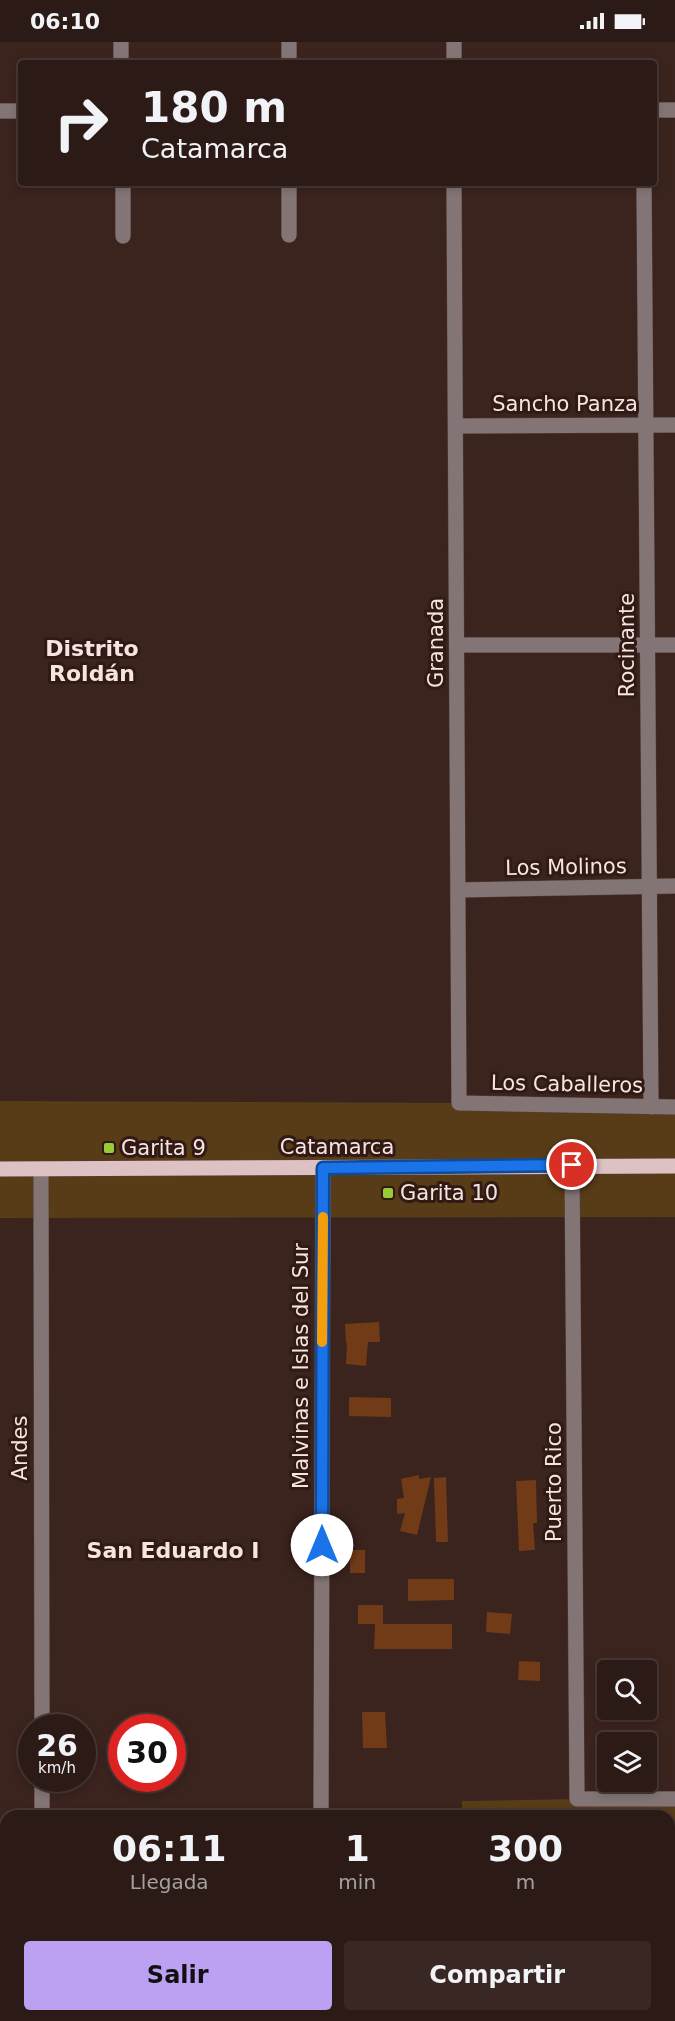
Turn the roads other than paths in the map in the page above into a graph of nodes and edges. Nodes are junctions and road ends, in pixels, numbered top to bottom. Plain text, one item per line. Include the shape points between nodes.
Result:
1 (121, 42) edge
2 (289, 42) edge
3 (454, 42) edge
4 (121, 60) edge
5 (289, 60) edge
6 (454, 60) edge
7 (657, 110) edge
8 (675, 110) edge
9 (0, 111) edge
10 (18, 111) edge
11 (123, 186) edge
12 (289, 186) edge
13 (454, 186) edge
14 (644, 186) edge
15 (289, 235) dead end
16 (123, 236) dead end
17 (646, 425) junction
18 (675, 425) edge
19 (456, 426) junction
20 (456, 645) junction
21 (648, 645) junction
22 (675, 645) edge
23 (650, 886) junction
24 (675, 886) edge
25 (458, 890) junction
26 (459, 1103) joint
27 (651, 1107) junction
28 (675, 1107) edge
29 (572, 1165) junction
30 (675, 1166) edge
31 (41, 1168) junction
32 (323, 1168) junction
33 (0, 1169) edge
34 (42, 1714) edge
35 (42, 1792) edge
36 (675, 1799) edge
37 (42, 1810) edge
38 (321, 1810) edge

1 - 4 street
2 - 5 street
3 - 6 street
7 - 8 street
9 - 10 street
11 - 16 street
12 - 15 street
13 - 19 street, Granada
14 - 17 street, Rocinante
17 - 18 street, Sancho Panza
17 - 19 street, Sancho Panza
17 - 21 street, Rocinante
19 - 20 street, Granada
20 - 21 street
20 - 25 street, Granada
21 - 22 street
21 - 23 street, Rocinante
23 - 24 street, Los Molinos
23 - 25 street, Los Molinos
23 - 27 street, Rocinante
25 - 26 street, Granada
26 - 27 street, Los Caballeros
27 - 28 street, Los Caballeros
29 - 30 main road, Catamarca
29 - 32 main road, Catamarca
29 - 36 street, Puerto Rico via 577,1799
31 - 32 main road, Catamarca
31 - 33 main road, Catamarca
31 - 34 street, Andes
32 - 38 street, Malvinas e Islas del Sur
35 - 37 street

